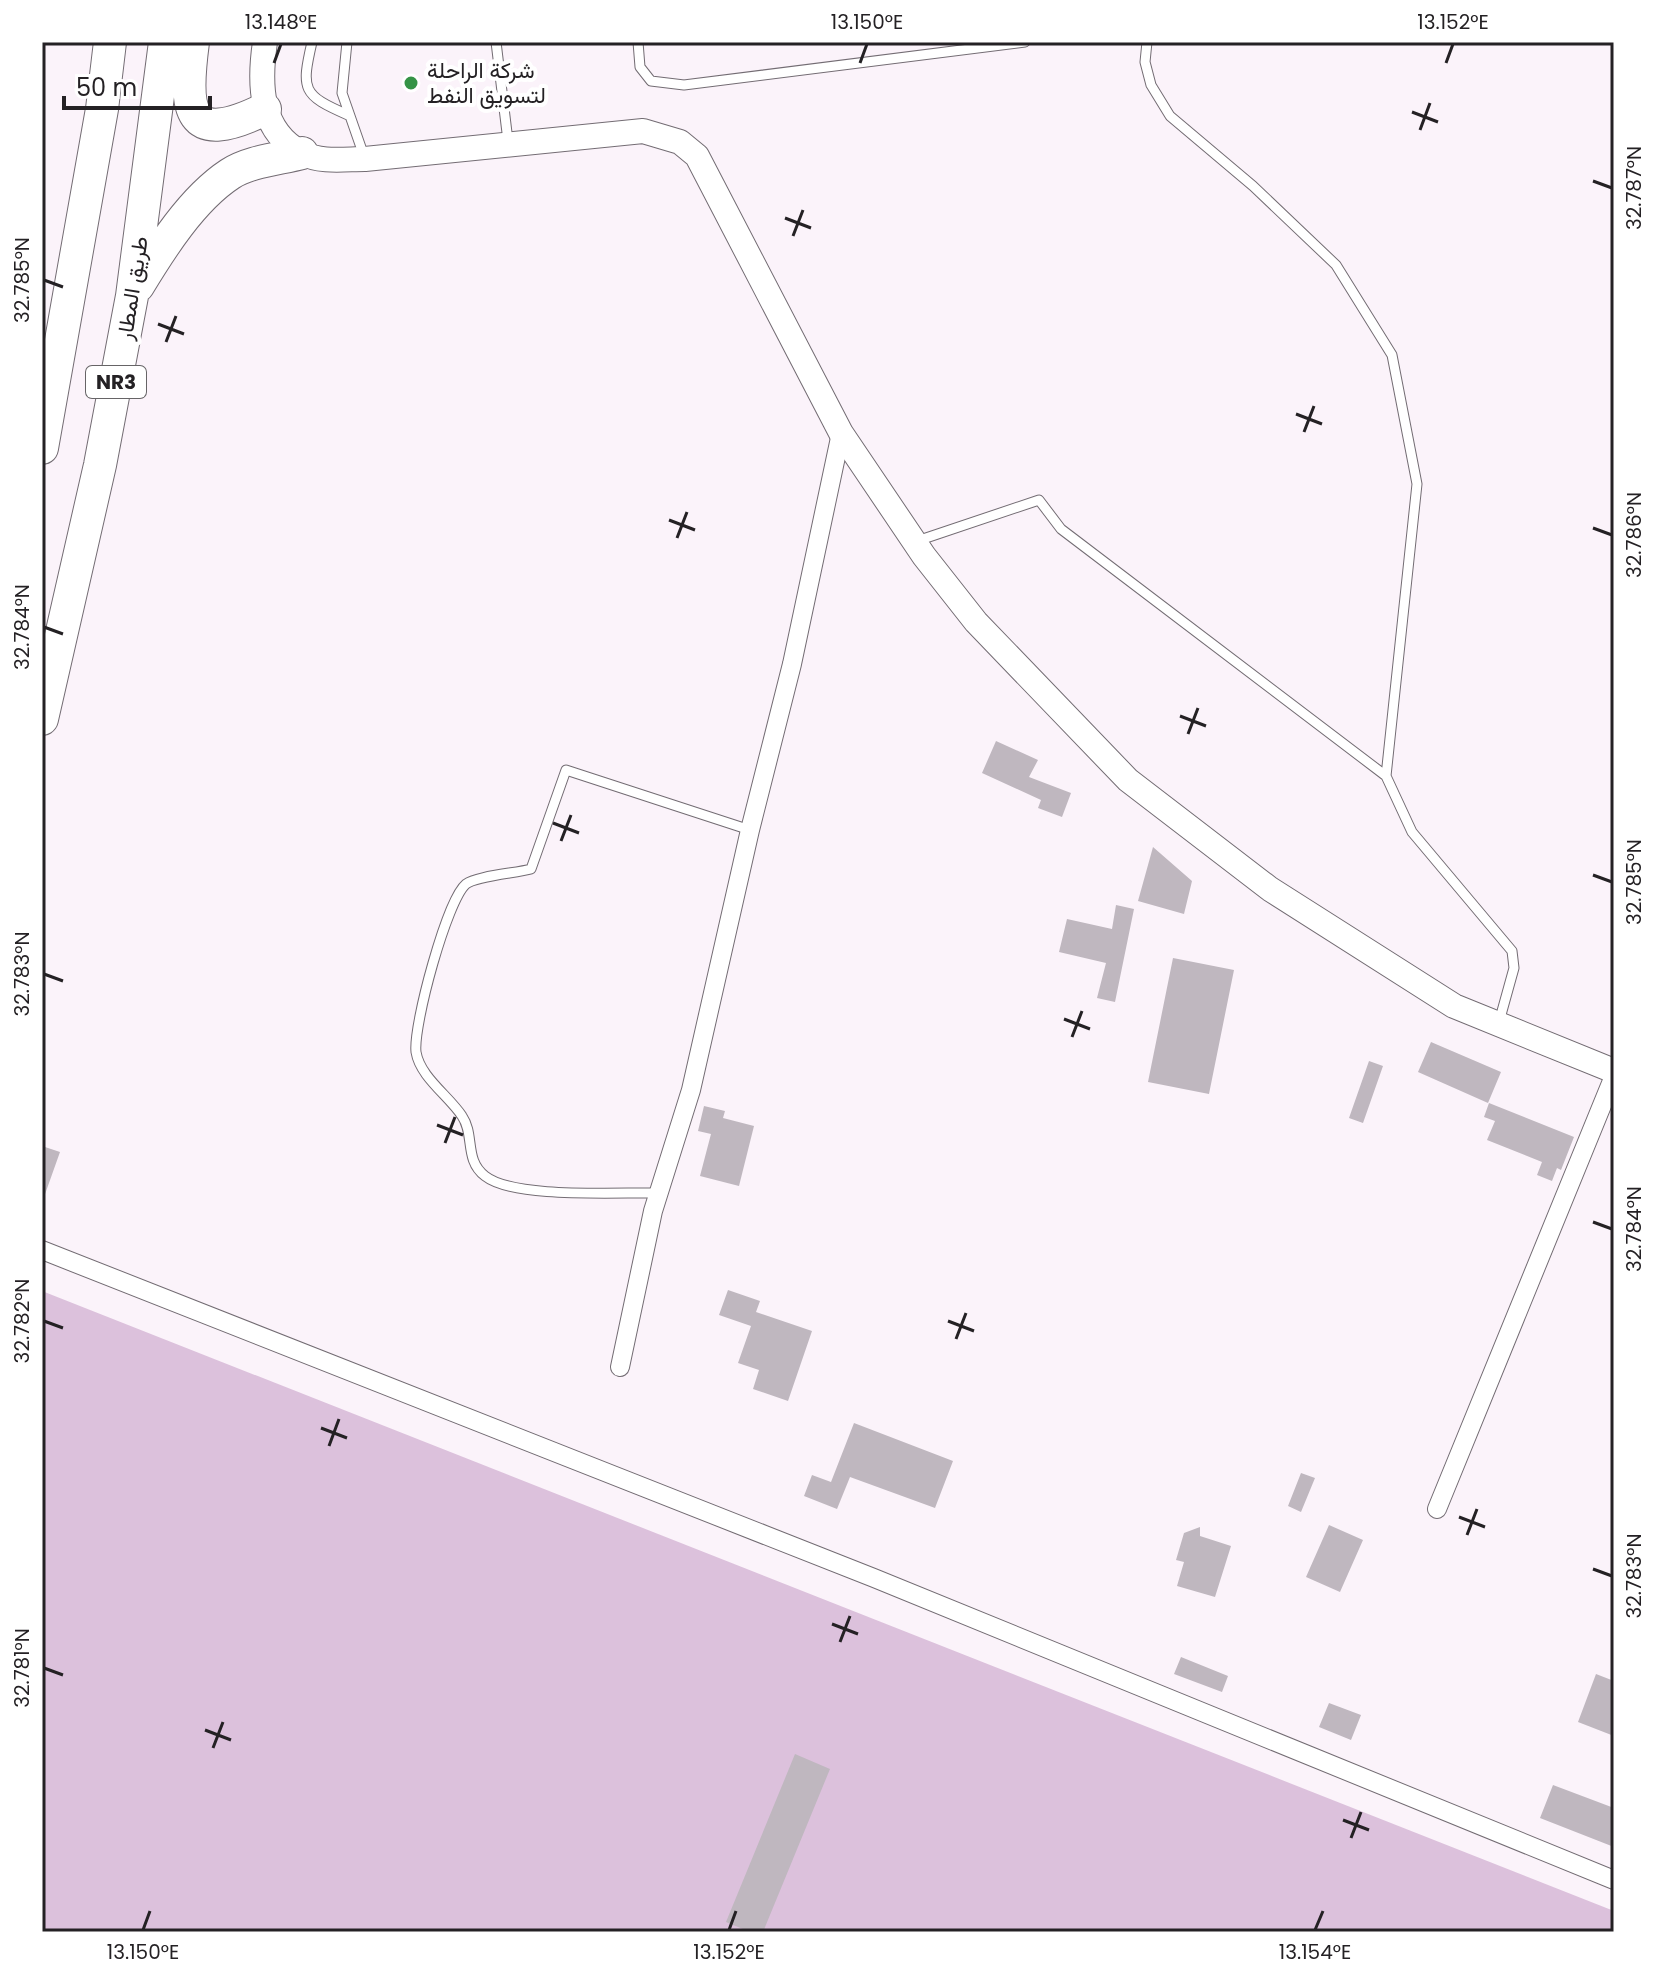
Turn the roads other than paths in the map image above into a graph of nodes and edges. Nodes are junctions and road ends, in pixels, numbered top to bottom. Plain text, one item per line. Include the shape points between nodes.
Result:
1 (110, 42) edge
2 (165, 42) edge
3 (193, 42) edge
4 (265, 42) edge
5 (312, 42) edge
6 (347, 42) edge
7 (496, 42) edge
8 (638, 42) edge
9 (1025, 42) edge
10 (1147, 42) edge
11 (265, 109) junction
12 (348, 115) junction
13 (508, 145) junction
14 (302, 153) junction
15 (365, 159) junction
16 (132, 296) junction
17 (841, 433) junction
18 (42, 448) edge
19 (914, 542) junction
20 (42, 719) edge
21 (1386, 776) junction
22 (750, 830) junction
23 (1498, 1025) junction
24 (1614, 1074) edge
25 (659, 1193) junction
26 (42, 1250) edge
27 (620, 1367) dead end
28 (1437, 1509) dead end
29 (1614, 1880) edge

1 - 18 highway, NR3
2 - 16 highway, طريق المطار / NR3
3 - 11 highway via 188,102 192,112 218,126
4 - 11 street via 260,82
5 - 12 lane via 304,79 307,90 316,101
6 - 12 lane via 341,80
7 - 13 lane
8 - 9 lane via 640,67 651,81 684,85
10 - 21 lane via 1151,85 1170,116 1336,265 1392,355 1417,484
11 - 14 street via 279,132
12 - 15 lane
13 - 15 street
13 - 17 street via 643,131 680,142 697,156
14 - 15 street via 327,160
14 - 16 highway via 226,177 171,237
16 - 20 highway, طريق المطار / NR3
17 - 19 street
17 - 22 street
19 - 21 lane via 1039,500 1061,529
19 - 23 street via 976,622 1128,780 1270,889 1454,1006
21 - 23 lane via 1412,832 1512,951 1514,968
22 - 25 street via 691,1090
22 - 25 lane via 566,770 531,869 468,883 453,901 423,999 416,1053 465,1118 473,1165 486,1177 509,1189
23 - 24 street
24 - 28 street
25 - 27 street
26 - 29 street via 874,1578

